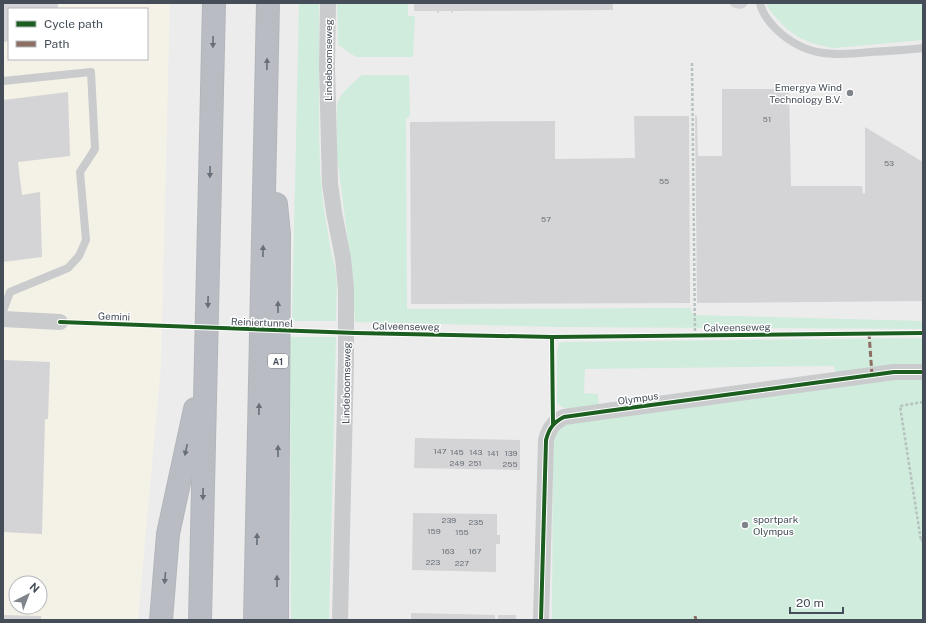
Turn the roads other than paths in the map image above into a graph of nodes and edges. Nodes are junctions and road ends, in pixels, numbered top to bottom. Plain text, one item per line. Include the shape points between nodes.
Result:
1 (214, 3) edge
2 (268, 3) edge
3 (328, 3) edge
4 (760, 3) edge
5 (923, 48) edge
6 (3, 81) edge
7 (266, 103) junction
8 (3, 311) edge
9 (3, 319) edge
10 (60, 322) dead end
11 (206, 357) junction
12 (923, 372) edge
13 (162, 620) edge
14 (200, 620) edge
15 (255, 620) edge
16 (277, 620) edge
17 (340, 620) edge
18 (541, 620) edge

1 -> 11 highway
7 -> 2 highway, A1
3 - 17 street, Lindeboomseweg via 330,184 346,288
4 - 5 lane via 768,20 781,34 815,52 839,55
6 - 8 lane via 91,72 95,149 80,172 86,240 79,256 68,268 10,292
15 -> 7 highway, A1
16 -> 7 highway, A1 via 279,234
9 - 10 street
11 -> 13 highway via 168,534
11 -> 14 highway
12 - 18 street, Olympus via 894,372 559,419 548,431 546,440

